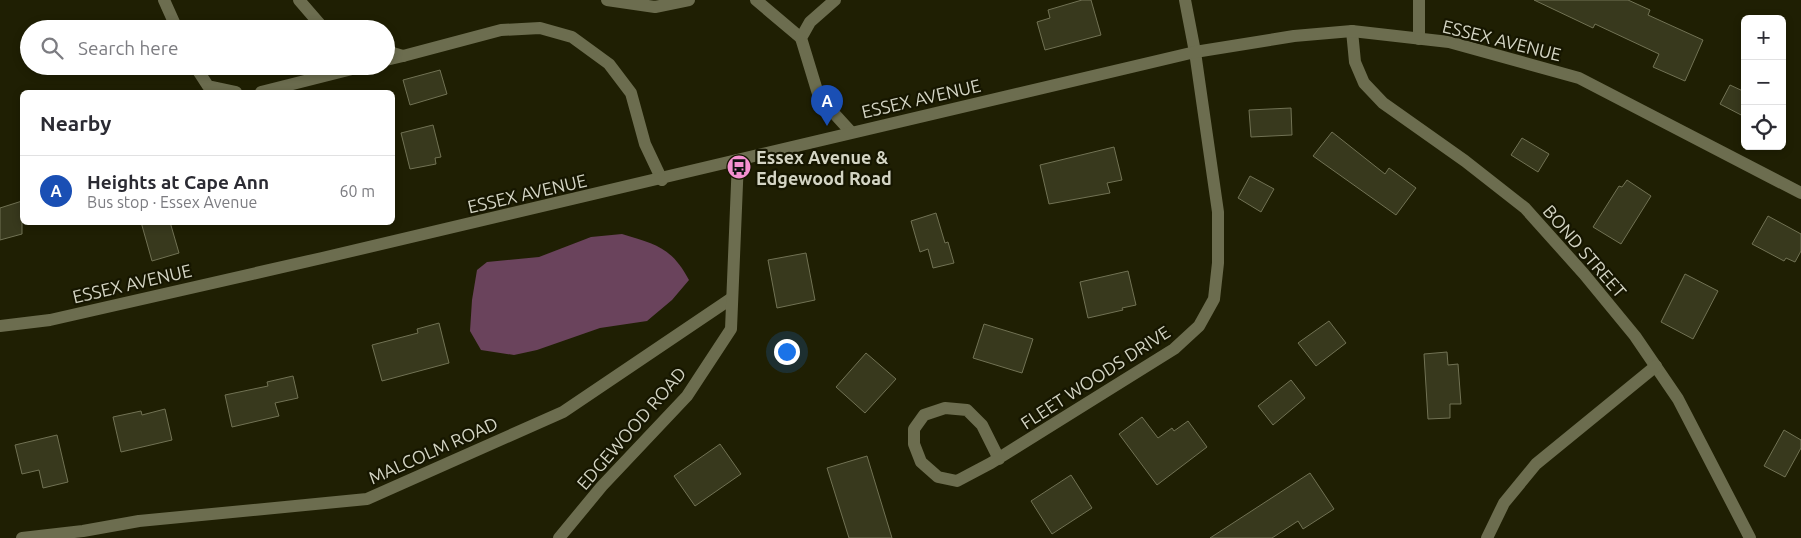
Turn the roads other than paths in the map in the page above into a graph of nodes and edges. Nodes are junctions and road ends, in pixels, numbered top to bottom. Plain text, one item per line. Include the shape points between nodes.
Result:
1 (164, 0) edge
2 (300, 0) edge
3 (607, 0) edge
4 (689, 0) edge
5 (756, 0) edge
6 (835, 0) edge
7 (1185, 0) edge
8 (1419, 0) edge
9 (173, 20) edge
10 (317, 20) edge
11 (1352, 31) junction
12 (801, 38) junction
13 (1419, 38) junction
14 (1195, 52) junction
15 (395, 54) edge
16 (403, 56) junction
17 (395, 58) edge
18 (201, 75) edge
19 (329, 75) edge
20 (227, 90) edge
21 (270, 90) edge
22 (851, 132) junction
23 (738, 160) junction
24 (662, 180) junction
25 (1801, 192) edge
26 (732, 298) junction
27 (0, 326) edge
28 (1656, 366) junction
29 (999, 459) junction
30 (22, 538) edge
31 (559, 538) edge
32 (1487, 538) edge
33 (1750, 538) edge

1 - 9 street
2 - 10 street
3 - 4 street via 655,7
5 - 12 street
6 - 12 street via 810,22
7 - 14 street, FLEET WOODS DRIVE
8 - 13 street
11 - 13 street, ESSEX AVENUE
11 - 14 street, ESSEX AVENUE via 1294,36
11 - 28 street, BOND STREET via 1355,62 1364,83 1383,103 1525,208 1584,274
12 - 22 street via 819,96
13 - 25 street, ESSEX AVENUE via 1449,42 1579,78
14 - 22 street, ESSEX AVENUE
14 - 29 street, FLEET WOODS DRIVE via 1218,212 1214,299 1199,326 1174,349
15 - 16 street
16 - 17 street
16 - 24 street via 501,30 540,28 572,37 609,64 631,93 645,144
18 - 20 street via 208,86
19 - 21 street
22 - 23 street, ESSEX AVENUE
23 - 24 street, ESSEX AVENUE
23 - 26 street, EDGEWOOD ROAD
24 - 27 street, ESSEX AVENUE via 50,320
26 - 30 street, MALCOLM ROAD via 564,412 368,499 139,520 84,531
26 - 31 street, EDGEWOOD ROAD via 731,328 688,396 602,486
28 - 32 street via 1536,464 1504,503
28 - 33 street, BOND STREET via 1678,399
29 - 29 street, FLEET WOODS DRIVE via 957,480 938,478 921,462 914,444 914,429 924,415 945,408 967,410 982,425

